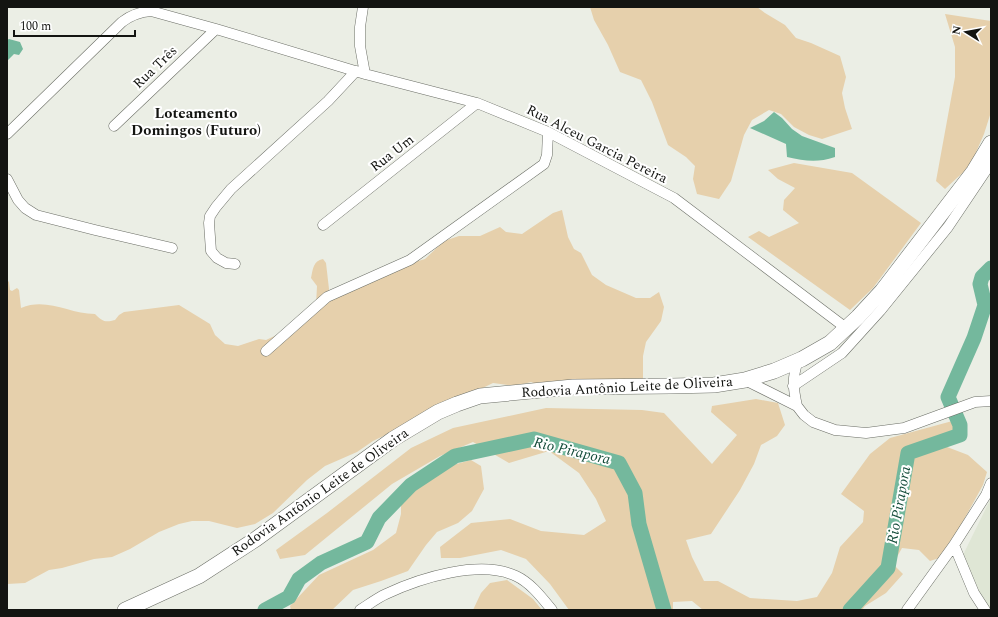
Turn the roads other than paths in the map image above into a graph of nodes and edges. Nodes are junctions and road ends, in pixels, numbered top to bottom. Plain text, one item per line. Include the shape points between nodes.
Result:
1 (363, 7) edge
2 (216, 29) junction
3 (361, 72) junction
4 (477, 103) junction
5 (114, 126) dead end
6 (548, 132) junction
7 (7, 134) edge
8 (991, 143) edge
9 (991, 163) edge
10 (7, 179) edge
11 (323, 225) dead end
12 (172, 248) dead end
13 (235, 264) dead end
14 (846, 328) junction
15 (266, 351) dead end
16 (798, 360) junction
17 (746, 380) junction
18 (793, 386) junction
19 (991, 400) edge
20 (797, 406) junction
21 (991, 483) edge
22 (954, 545) junction
23 (125, 610) edge
24 (360, 610) edge
25 (552, 610) edge
26 (907, 610) edge
27 (985, 610) edge

1 - 3 street via 360,27
2 - 3 street, Rua Alceu Garcia Pereira
2 - 5 street, Rua Três
2 - 7 street, Rua Alceu Garcia Pereira via 151,11 131,15
3 - 4 street, Rua Alceu Garcia Pereira
3 - 13 street via 231,189 210,216 211,250 217,258
4 - 6 street, Rua Alceu Garcia Pereira
4 - 11 street, Rua Um
6 - 14 street, Rua Alceu Garcia Pereira via 674,198
6 - 15 street via 544,164 415,256 327,297
8 - 14 main road, Rodovia Antônio Leite de Oliveira via 974,171 882,291
9 - 18 street via 948,227 880,311 842,352
10 - 12 street via 18,200 36,215
14 - 16 main road, Rodovia Antônio Leite de Oliveira via 830,343
16 - 17 main road, Rodovia Antônio Leite de Oliveira
16 - 18 street
17 - 20 street
17 - 23 main road, Rodovia Antônio Leite de Oliveira via 714,385 573,387 480,396 457,404 438,412 393,439 256,539 199,576
18 - 20 street
19 - 20 street via 975,402 904,428 866,432 835,430 813,422
21 - 22 street
22 - 26 street
22 - 27 street via 974,593
24 - 25 street via 386,594 424,580 451,572 481,569 517,576 531,586

